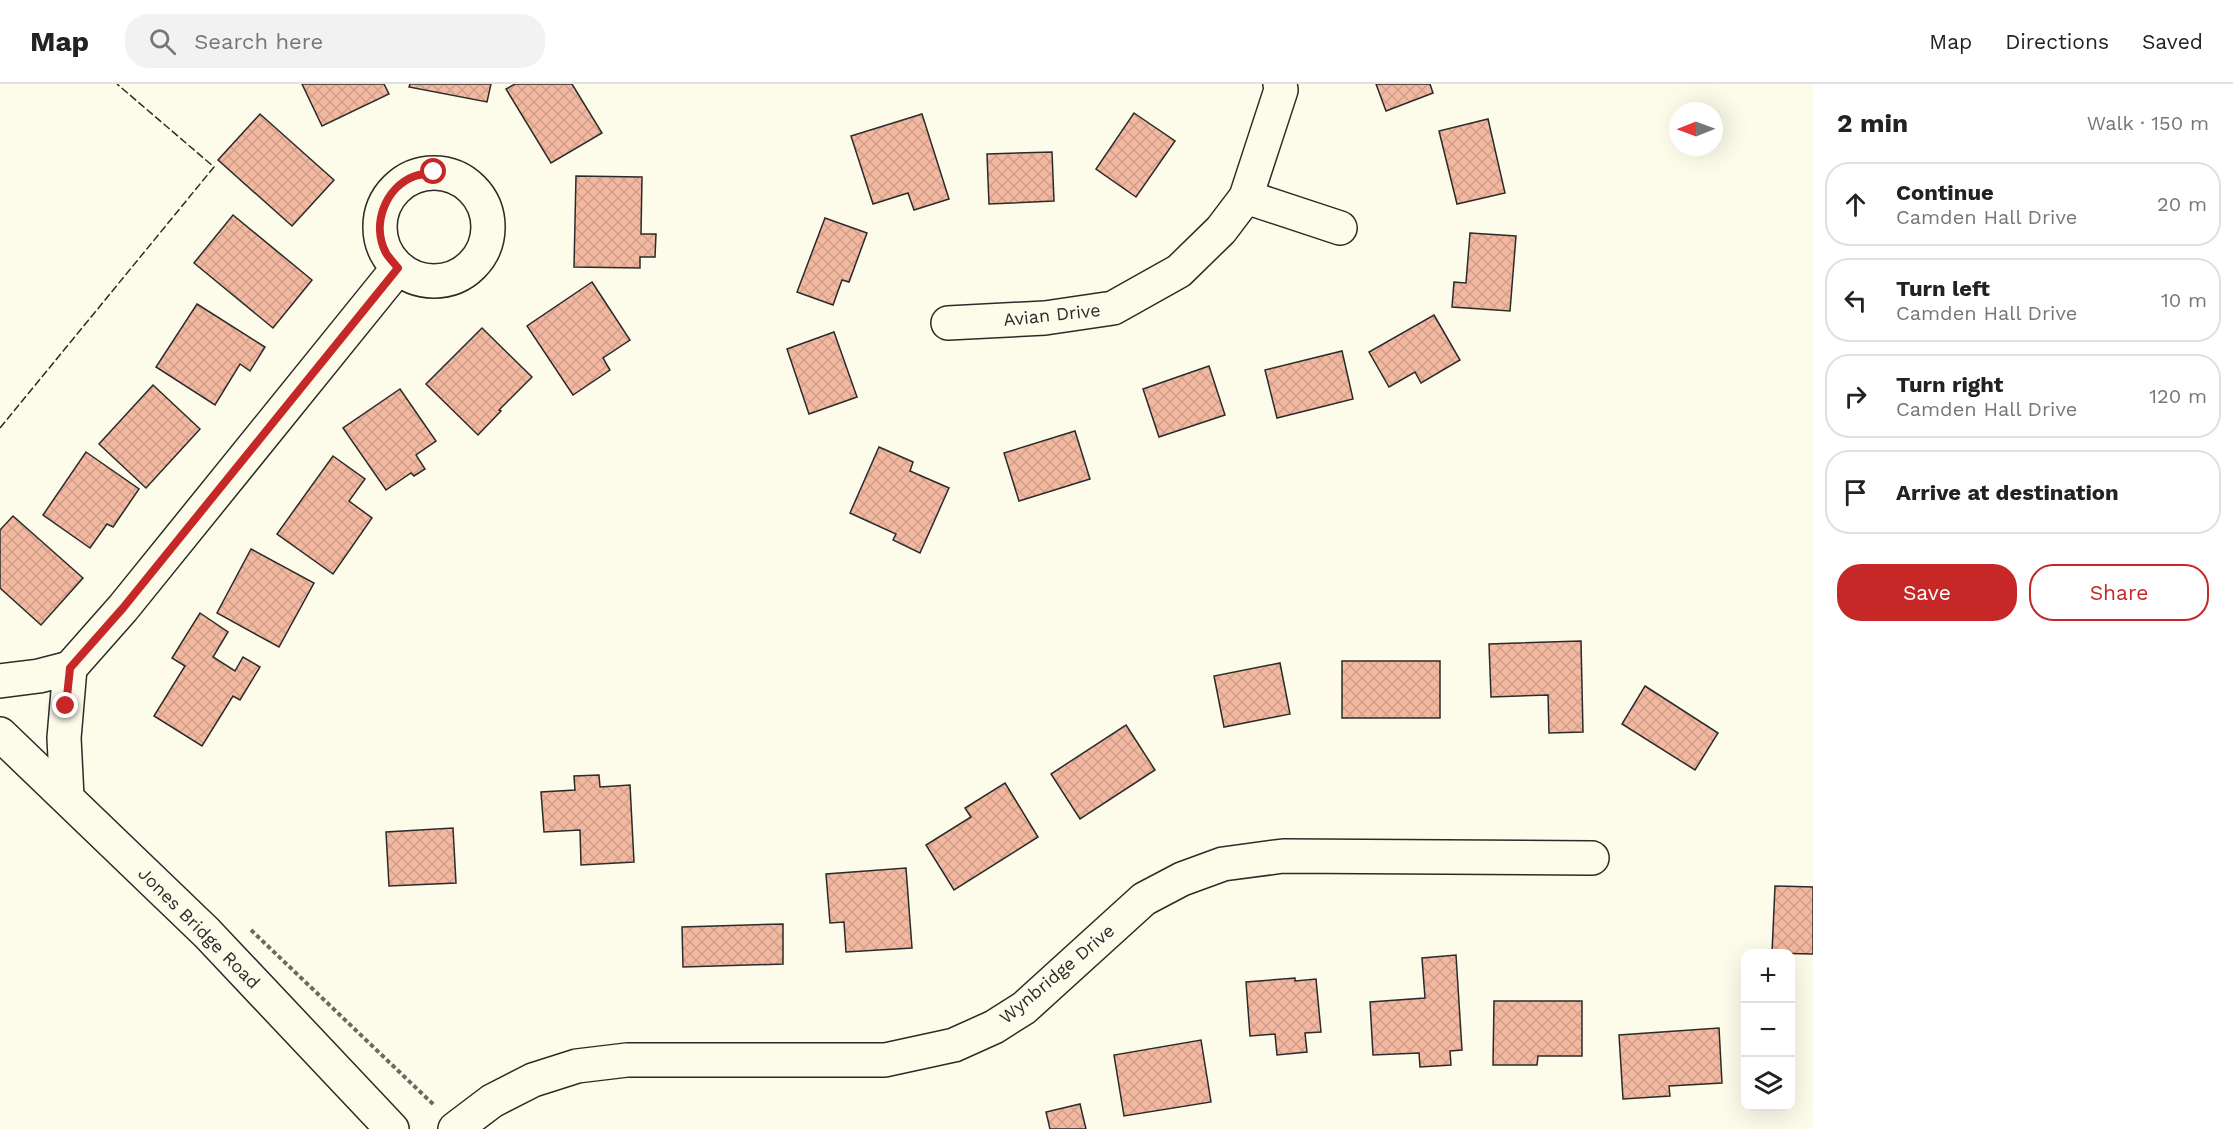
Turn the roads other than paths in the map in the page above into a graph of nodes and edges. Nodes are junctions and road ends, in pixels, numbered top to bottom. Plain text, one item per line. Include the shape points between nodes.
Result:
1 (1280, 84) edge
2 (1246, 197) junction
3 (1340, 228) dead end
4 (398, 268) dead end
5 (948, 323) dead end
6 (70, 668) junction
7 (0, 681) edge
8 (0, 734) edge
9 (67, 797) junction
10 (1592, 858) dead end
11 (392, 1129) edge
12 (455, 1129) edge

1 - 2 street, Avian Drive
2 - 3 street
2 - 5 street, Avian Drive via 1221,230 1179,271 1113,308 1045,318
4 - 6 street via 131,599
6 - 7 street
6 - 9 street via 64,738
8 - 9 street, Jones Bridge Road
9 - 11 street, Jones Bridge Road via 207,933
10 - 12 street, Wynbridge Drive via 1283,856 1223,864 1144,899 1023,1008 954,1046 885,1060 627,1060 577,1066 516,1088

